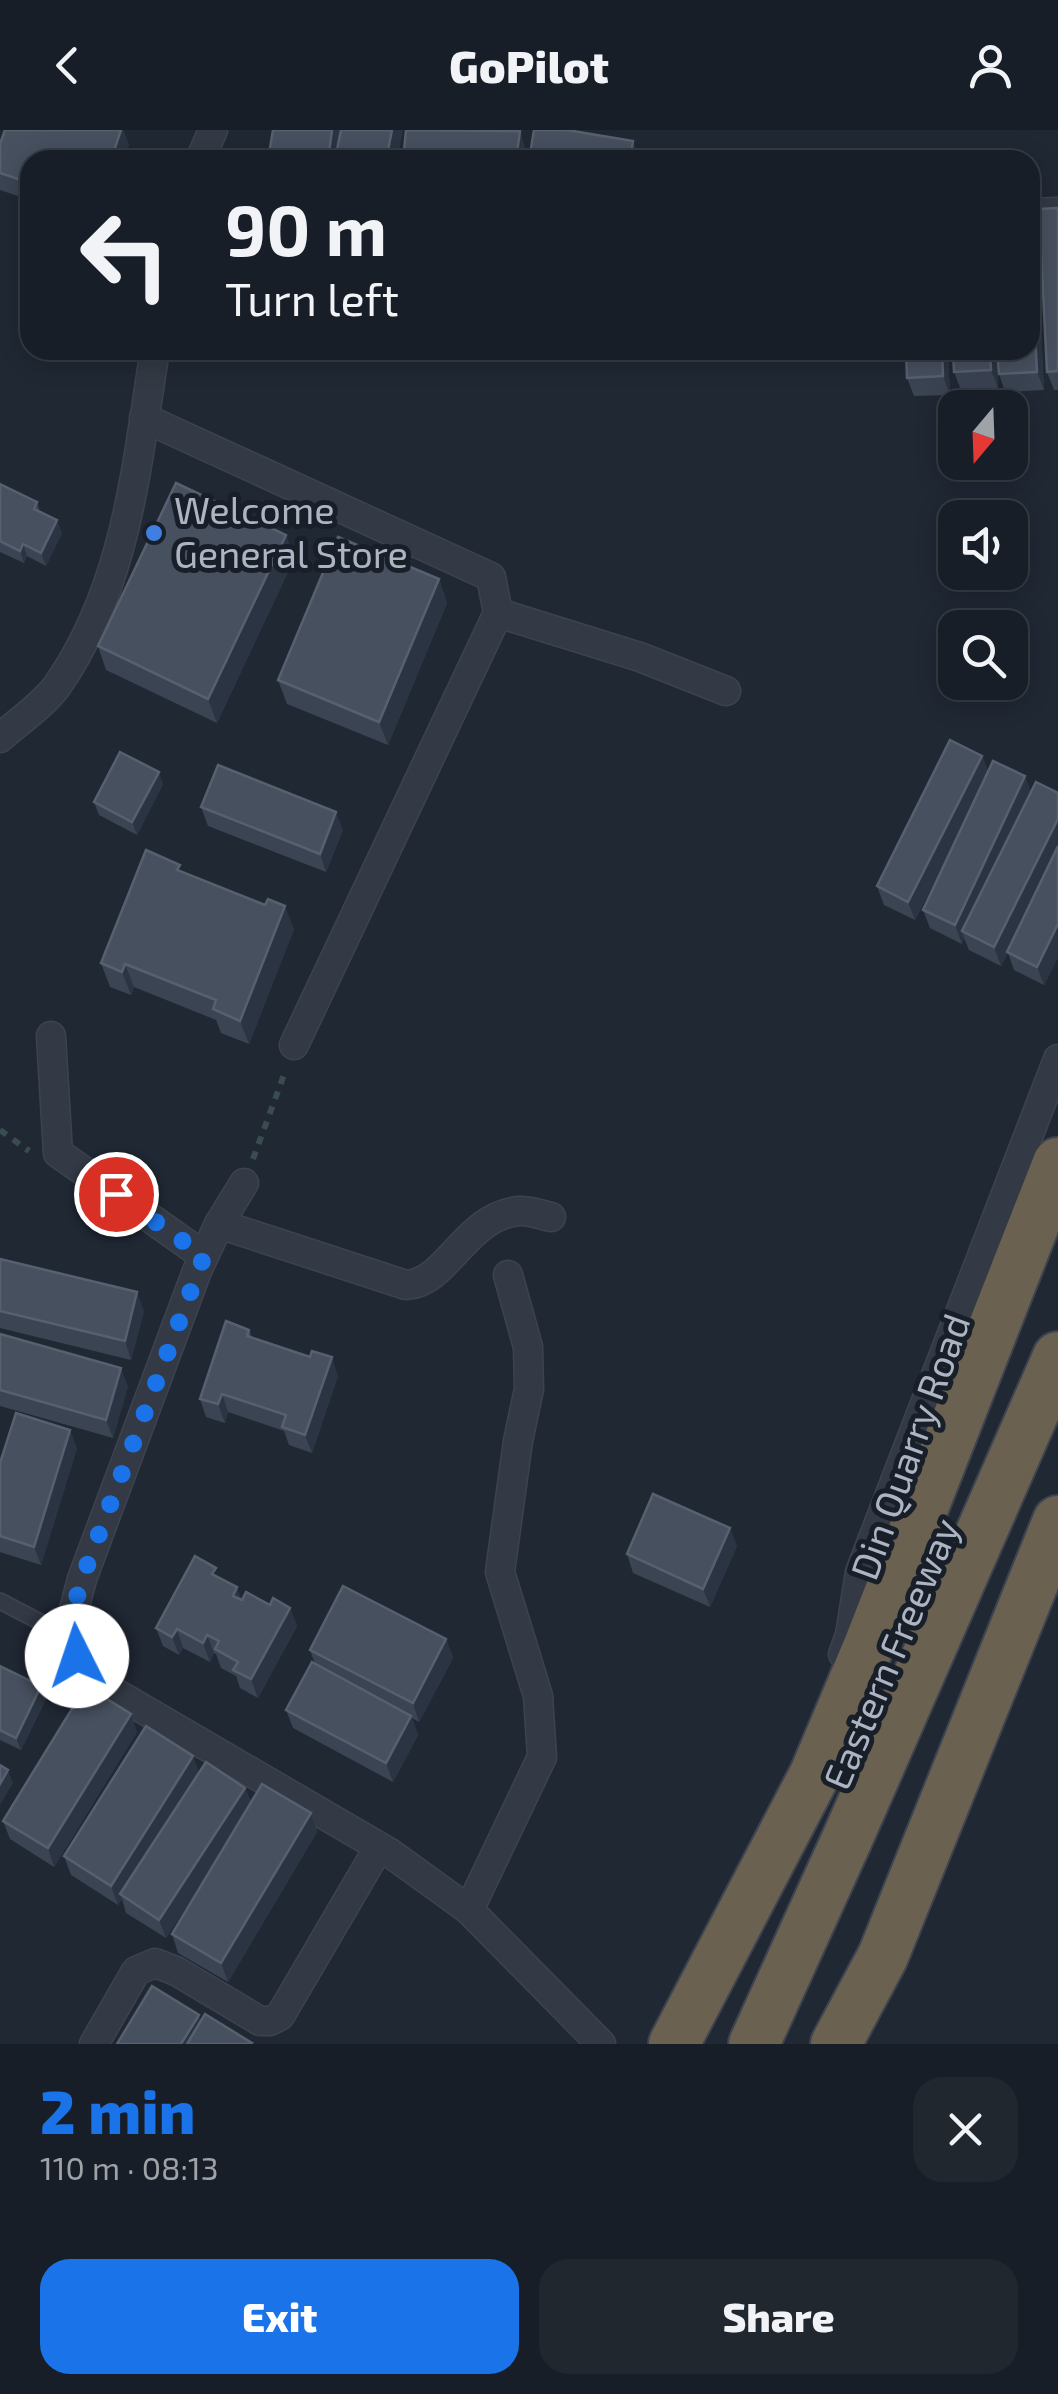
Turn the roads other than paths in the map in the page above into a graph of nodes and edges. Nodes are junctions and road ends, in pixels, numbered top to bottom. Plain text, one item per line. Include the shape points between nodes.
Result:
1 (153, 360) edge
2 (144, 418) junction
3 (498, 613) junction
4 (726, 692) dead end
5 (0, 738) edge
6 (51, 1036) dead end
7 (294, 1046) road end
8 (1058, 1060) edge
9 (1058, 1163) edge
10 (244, 1183) road end
11 (551, 1217) dead end
12 (219, 1224) junction
13 (204, 1256) junction
14 (1058, 1256) edge
15 (508, 1276) dead end
16 (1058, 1357) edge
17 (1058, 1522) edge
18 (0, 1601) edge
19 (66, 1636) junction
20 (379, 1847) junction
21 (469, 1910) junction
22 (94, 2044) edge
23 (601, 2044) edge
24 (654, 2044) edge
25 (674, 2044) edge
26 (710, 2044) edge
27 (754, 2044) edge
28 (836, 2044) edge

1 - 2 street
2 - 3 street via 492,577
2 - 5 street via 124,536 102,607 55,688
3 - 4 street
3 - 7 street
6 - 13 street via 58,1153
8 - 24 street, Din Quarry Road via 860,1572 850,1635 816,1728 709,1962
9 - 25 highway via 815,1774
10 - 12 street
11 - 12 street via 521,1210 492,1218 431,1275 406,1285
12 - 13 street
13 - 19 street
14 - 26 highway, Eastern Freeway via 818,1829
15 - 21 street via 528,1347 529,1389 500,1572 538,1696 542,1756
16 - 27 highway, Eastern Freeway
17 - 28 highway via 883,1956
18 - 19 lane
19 - 20 street via 88,1676
20 - 21 street
20 - 22 street via 280,2016 260,2021 155,1963 136,1971
21 - 23 street

